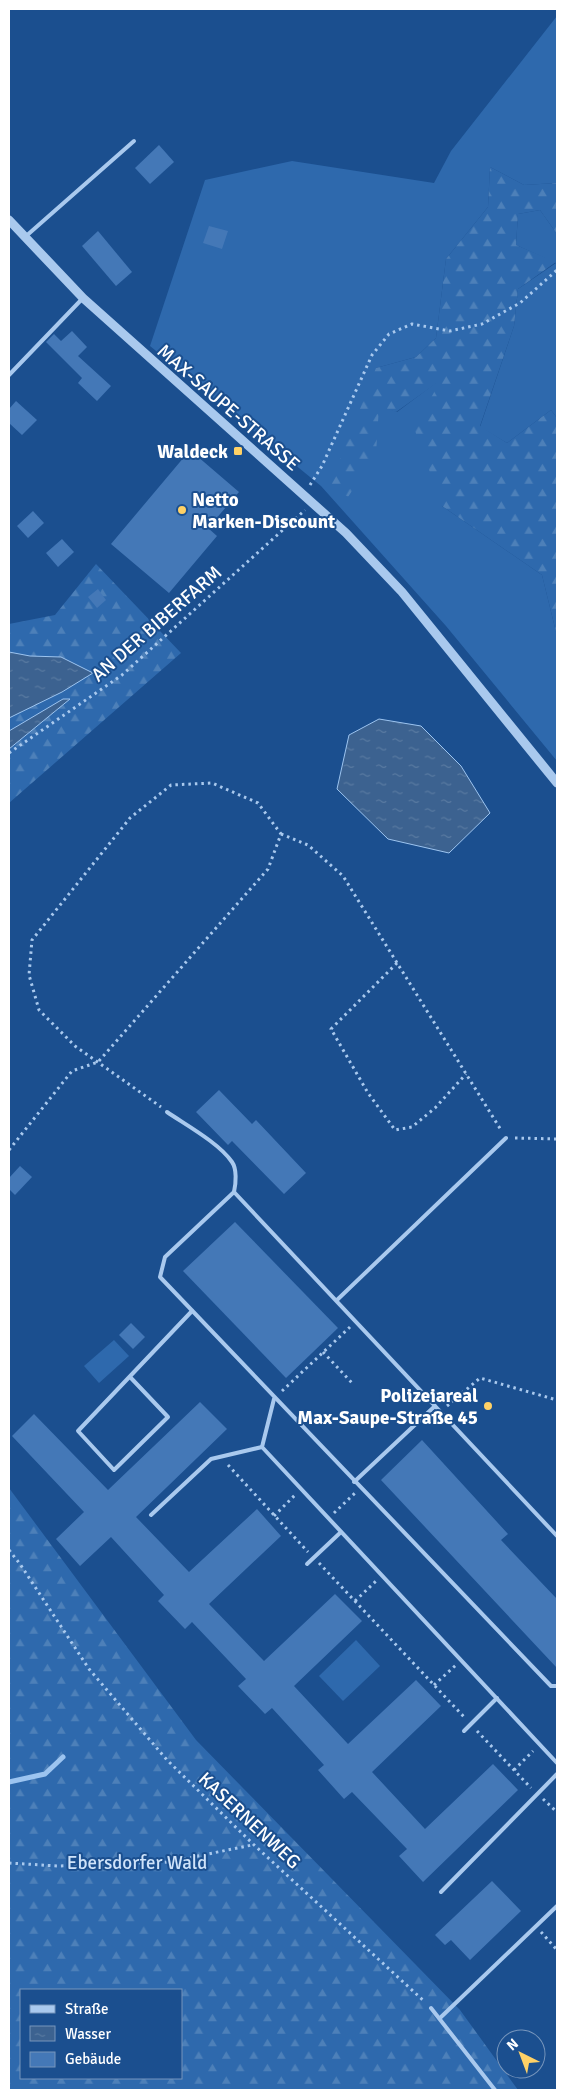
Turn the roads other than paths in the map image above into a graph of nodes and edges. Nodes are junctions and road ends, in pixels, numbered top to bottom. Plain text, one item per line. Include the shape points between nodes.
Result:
1 (134, 141) dead end
2 (9, 220) edge
3 (25, 238) junction
4 (83, 298) junction
5 (9, 375) edge
6 (557, 784) edge
7 (167, 1112) road end
8 (506, 1138) road end
9 (234, 1192) junction
10 (337, 1300) junction
11 (192, 1312) junction
12 (131, 1378) junction
13 (274, 1399) junction
14 (435, 1406) junction
15 (262, 1447) junction
16 (354, 1482) junction
17 (151, 1515) dead end
18 (340, 1532) junction
19 (557, 1536) edge
20 (307, 1564) dead end
21 (557, 1686) edge
22 (497, 1698) junction
23 (464, 1731) dead end
24 (557, 1763) edge
25 (557, 1774) edge
26 (441, 1892) dead end
27 (557, 1906) edge
28 (431, 2008) road end
29 (440, 2018) junction
30 (495, 2090) edge

1 - 3 lane
2 - 3 street, MAX-SAUPE-STRASSE
3 - 4 street, MAX-SAUPE-STRASSE
4 - 5 lane
4 - 6 street, MAX-SAUPE-STRASSE via 313,502 402,592
7 - 9 lane via 233,1162
8 - 10 lane
9 - 10 lane
9 - 11 lane via 165,1257 160,1277
10 - 14 lane
11 - 12 lane
11 - 13 lane
12 - 12 lane via 168,1417 114,1470 78,1431
13 - 15 lane
13 - 16 lane
14 - 16 lane
14 - 19 lane
15 - 17 lane via 211,1459
15 - 18 lane
16 - 21 lane via 551,1686
18 - 20 lane
18 - 22 lane
22 - 23 lane
22 - 24 lane
25 - 26 lane
27 - 29 lane
28 - 29 lane
29 - 30 lane

